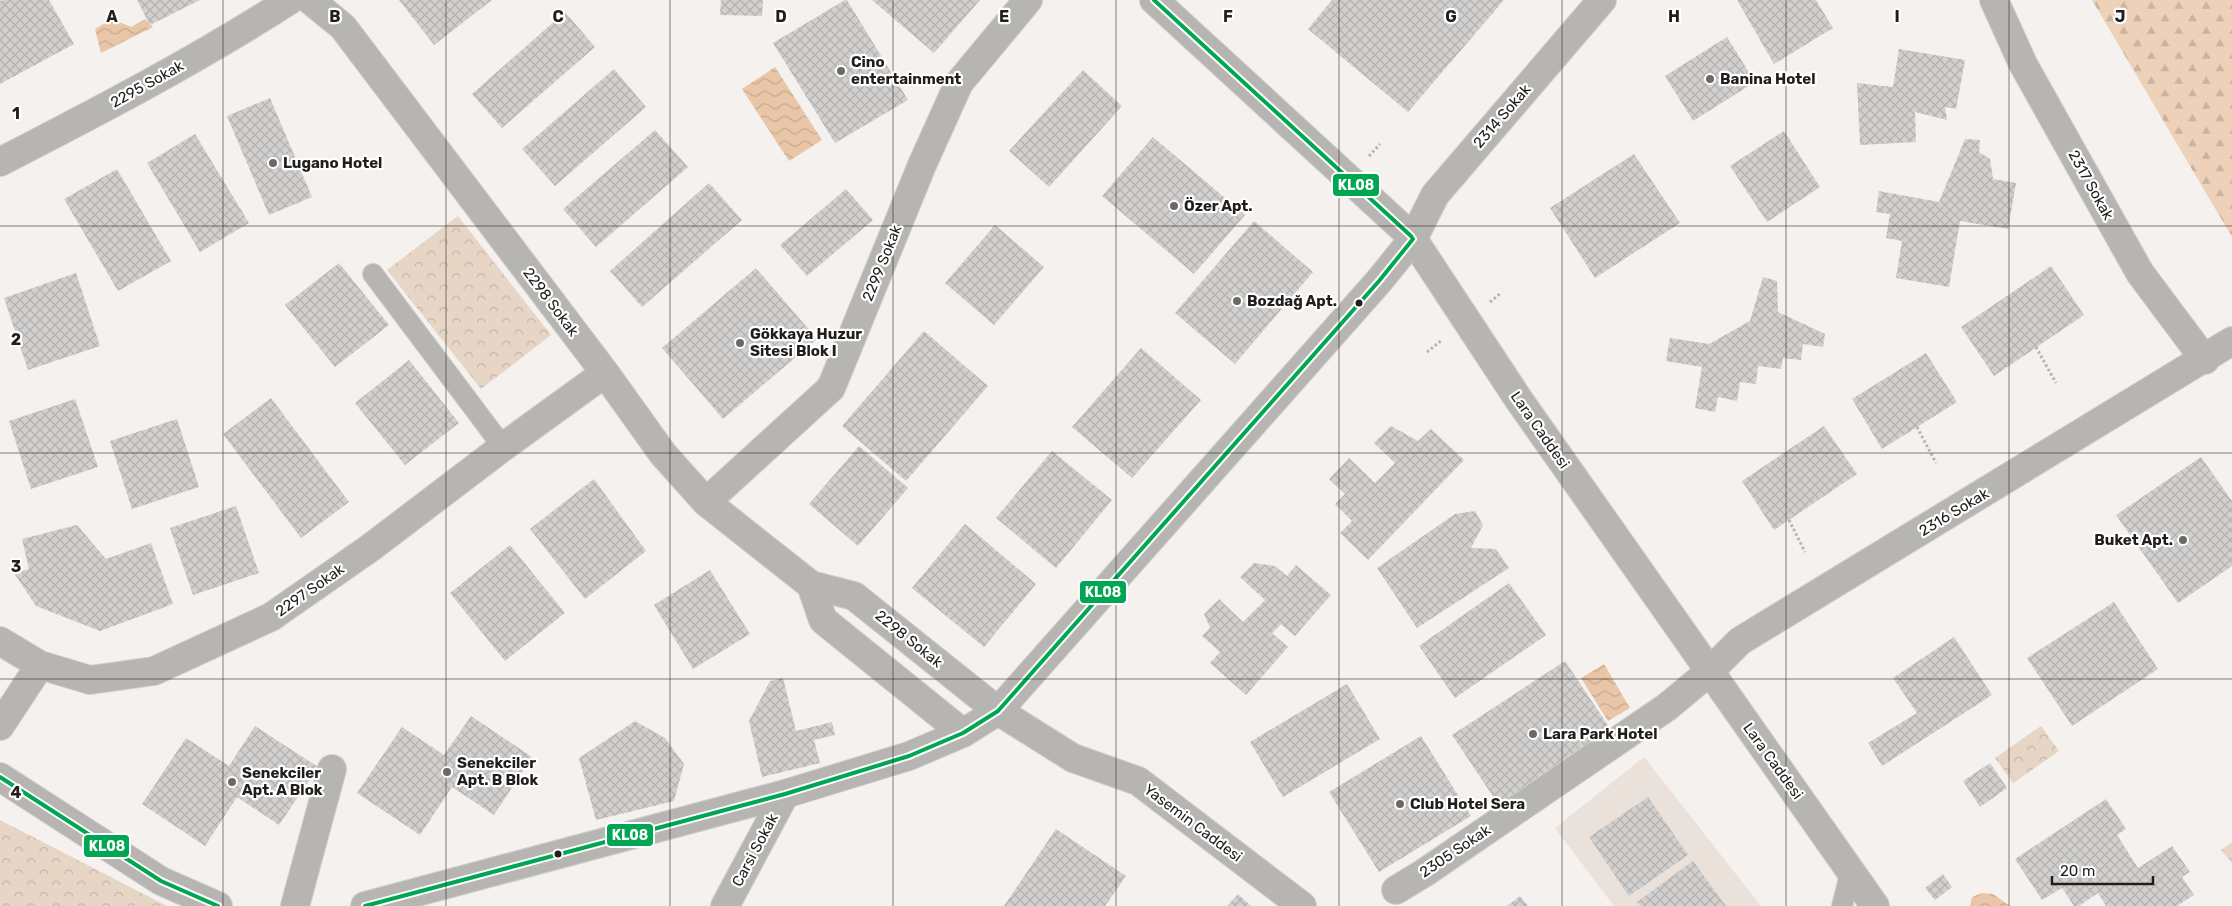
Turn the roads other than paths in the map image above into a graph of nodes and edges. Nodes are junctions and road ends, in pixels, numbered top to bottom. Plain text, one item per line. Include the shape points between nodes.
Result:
1 (290, 0) edge
2 (310, 0) edge
3 (1028, 0) edge
4 (1154, 0) edge
5 (1602, 0) edge
6 (1994, 0) edge
7 (0, 162) edge
8 (1413, 239) junction
9 (373, 274) dead end
10 (2232, 342) edge
11 (2205, 360) junction
12 (605, 373) junction
13 (503, 447) junction
14 (706, 502) junction
15 (811, 585) junction
16 (0, 641) edge
17 (40, 665) junction
18 (1709, 672) junction
19 (998, 712) junction
20 (0, 726) edge
21 (963, 733) junction
22 (332, 769) dead end
23 (0, 777) edge
24 (785, 794) junction
25 (1851, 871) junction
26 (1396, 890) dead end
27 (218, 906) edge
28 (295, 906) edge
29 (365, 906) edge
30 (725, 906) edge
31 (1302, 906) edge
32 (1842, 906) edge
33 (1875, 906) edge

1 - 7 street, 2295 Sokak via 227,41
2 - 12 street, 2298 Sokak via 343,27
3 - 14 street, 2299 Sokak via 959,83 922,165 832,388
4 - 8 street, Lara Caddesi
5 - 8 street, 2314 Sokak via 1435,195
6 - 11 street, 2317 Sokak via 2023,64 2140,273
8 - 18 street, Lara Caddesi via 1519,400
8 - 19 street, 2314 Sokak
9 - 13 lane
10 - 11 street, 2316 Sokak
11 - 18 street, 2316 Sokak via 1740,641
12 - 13 street, 2297 Sokak
12 - 14 street, 2298 Sokak via 663,454
13 - 17 street, 2297 Sokak via 370,548 271,617 154,671 90,680
14 - 15 street, 2298 Sokak
15 - 19 street, 2298 Sokak via 854,596
15 - 21 street via 823,620
16 - 17 street, 2297 Sokak
17 - 20 street
18 - 25 street, Lara Caddesi
18 - 26 street, 2305 Sokak via 1667,707
19 - 21 street, 2314 Sokak
19 - 31 street, Yasemin Caddesi via 1073,758 1138,781
21 - 24 street, 2314 Sokak via 909,756
22 - 28 street
23 - 27 street via 161,881
24 - 29 street, 2314 Sokak
24 - 30 street, Carsi Sokak
25 - 32 lane
25 - 33 street, Lara Caddesi

